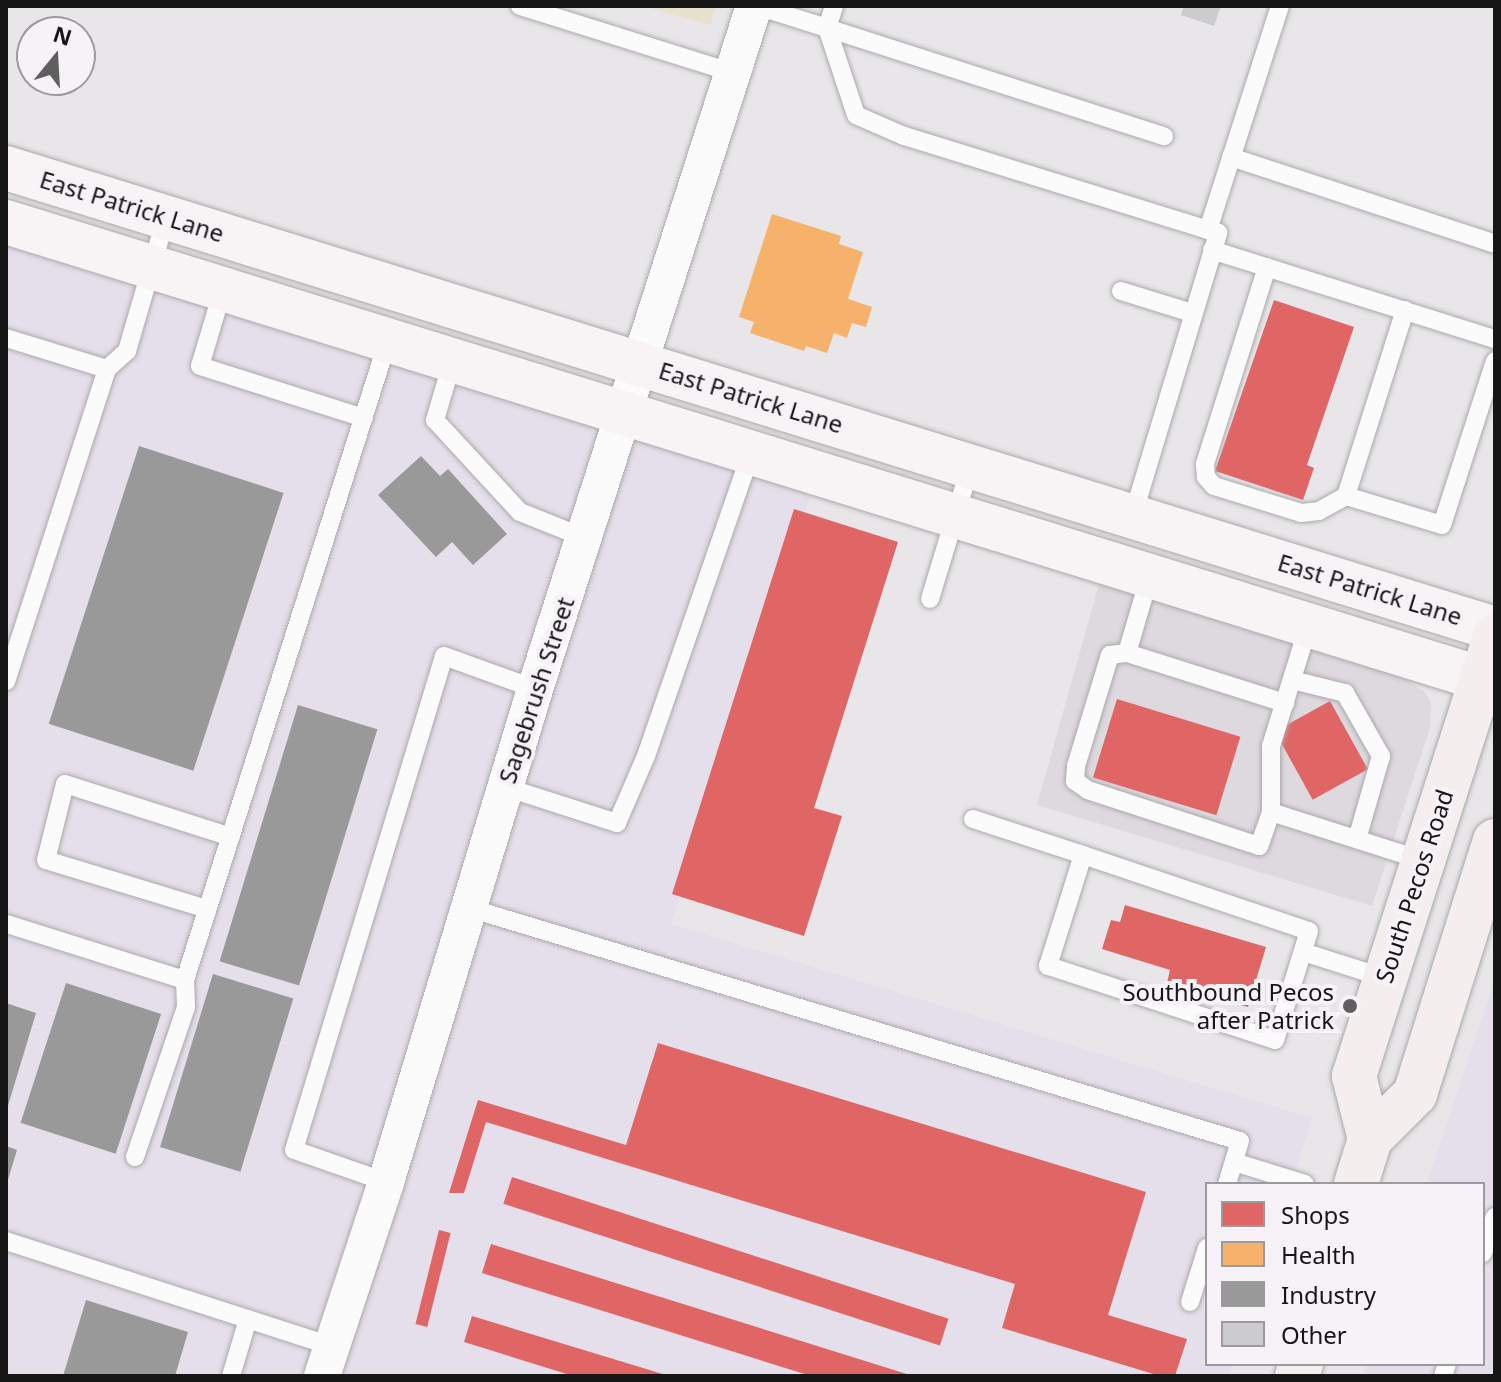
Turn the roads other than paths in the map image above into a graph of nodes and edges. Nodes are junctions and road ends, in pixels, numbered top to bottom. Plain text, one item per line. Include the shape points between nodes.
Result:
1 (520, 6) edge
2 (755, 6) edge
3 (834, 6) edge
4 (1280, 6) edge
5 (827, 28) junction
6 (734, 73) junction
7 (1164, 136) dead end
8 (1231, 157) junction
9 (6, 168) edge
10 (166, 217) junction
11 (6, 222) edge
12 (1208, 230) junction
13 (1495, 244) edge
14 (1212, 250) junction
15 (152, 266) junction
16 (1267, 267) junction
17 (223, 288) junction
18 (1121, 291) dead end
19 (1405, 310) junction
20 (1192, 313) junction
21 (6, 338) edge
22 (389, 339) junction
23 (1495, 339) edge
24 (453, 359) junction
25 (1495, 361) edge
26 (641, 363) junction
27 (107, 369) junction
28 (626, 412) junction
29 (364, 418) junction
30 (751, 451) junction
31 (971, 464) junction
32 (1346, 496) junction
33 (956, 515) junction
34 (1133, 515) junction
35 (585, 538) junction
36 (1151, 575) junction
37 (930, 599) dead end
38 (1309, 624) junction
39 (1495, 629) edge
40 (1495, 636) edge
41 (1127, 653) junction
42 (1292, 680) junction
43 (1488, 680) edge
44 (6, 681) edge
45 (535, 689) junction
46 (1285, 703) junction
47 (505, 787) junction
48 (1271, 812) junction
49 (973, 819) dead end
50 (231, 837) junction
51 (1357, 839) junction
52 (1495, 841) edge
53 (1083, 855) junction
54 (1421, 860) junction
55 (469, 908) junction
56 (207, 909) junction
57 (7, 924) edge
58 (1303, 952) junction
59 (1385, 978) junction
60 (185, 980) junction
61 (135, 1157) dead end
62 (1234, 1162) junction
63 (1364, 1170) edge
64 (386, 1182) junction
65 (1228, 1182) edge
66 (1299, 1182) edge
67 (1495, 1218) edge
68 (6, 1241) edge
69 (1485, 1247) edge
70 (1205, 1254) edge
71 (1190, 1302) dead end
72 (248, 1319) junction
73 (327, 1361) edge
74 (231, 1376) edge

1 - 6 lane
2 - 5 lane
2 - 6 street, Sagebrush Street
3 - 5 lane
4 - 8 lane
5 - 7 lane
5 - 12 lane via 856,115 904,136
6 - 26 street, Sagebrush Street
8 - 12 lane
8 - 13 lane
9 - 10 main road, East Patrick Lane
10 - 15 lane
10 - 26 main road, East Patrick Lane
11 - 15 main road
12 - 14 lane via 1218,233
14 - 16 lane
14 - 20 lane
15 - 17 main road
15 - 27 lane via 127,351
16 - 19 lane
16 - 32 lane via 1205,464 1206,477 1214,486 1301,513 1319,511
17 - 22 main road
17 - 29 lane via 200,366
18 - 20 lane
19 - 23 lane
19 - 32 lane
20 - 34 lane
21 - 27 lane
22 - 24 main road
22 - 29 lane
24 - 28 main road
24 - 35 lane via 435,420 520,512
25 - 32 lane via 1442,525
26 - 28 street, Sagebrush Street
26 - 31 main road, East Patrick Lane
27 - 44 lane
28 - 30 main road
28 - 35 street, Sagebrush Street
29 - 50 lane
30 - 33 main road
30 - 47 lane via 646,756 617,823
31 - 33 lane
31 - 34 main road, East Patrick Lane
33 - 36 main road
33 - 37 lane
34 - 39 main road, East Patrick Lane
35 - 45 street, Sagebrush Street
36 - 38 main road
36 - 41 lane
38 - 42 lane
38 - 43 main road
40 - 43 main road, South Pecos Road
41 - 46 lane
41 - 48 lane via 1110,655 1075,781 1088,790 1259,846
42 - 46 lane
42 - 51 lane via 1345,693 1381,756
43 - 54 main road, South Pecos Road
45 - 47 street, Sagebrush Street
45 - 64 lane via 444,656 298,1135 294,1150
46 - 48 lane via 1271,746
47 - 55 street, Sagebrush Street
48 - 51 lane
49 - 53 lane
50 - 56 lane
50 - 56 lane via 65,784 46,860
51 - 54 lane
52 - 63 main road, South Pecos Road via 1415,1094
53 - 58 lane via 1309,931
53 - 58 lane via 1048,966 1275,1040
54 - 59 main road, South Pecos Road
55 - 62 lane via 1240,1141
55 - 64 street, Sagebrush Street
56 - 60 lane
57 - 60 lane
58 - 59 lane
59 - 63 main road, South Pecos Road via 1354,1076
60 - 61 lane via 186,1007
62 - 65 lane
62 - 66 lane
64 - 73 street, Sagebrush Street
67 - 69 lane
68 - 72 lane
70 - 71 lane
72 - 73 lane
72 - 74 lane

